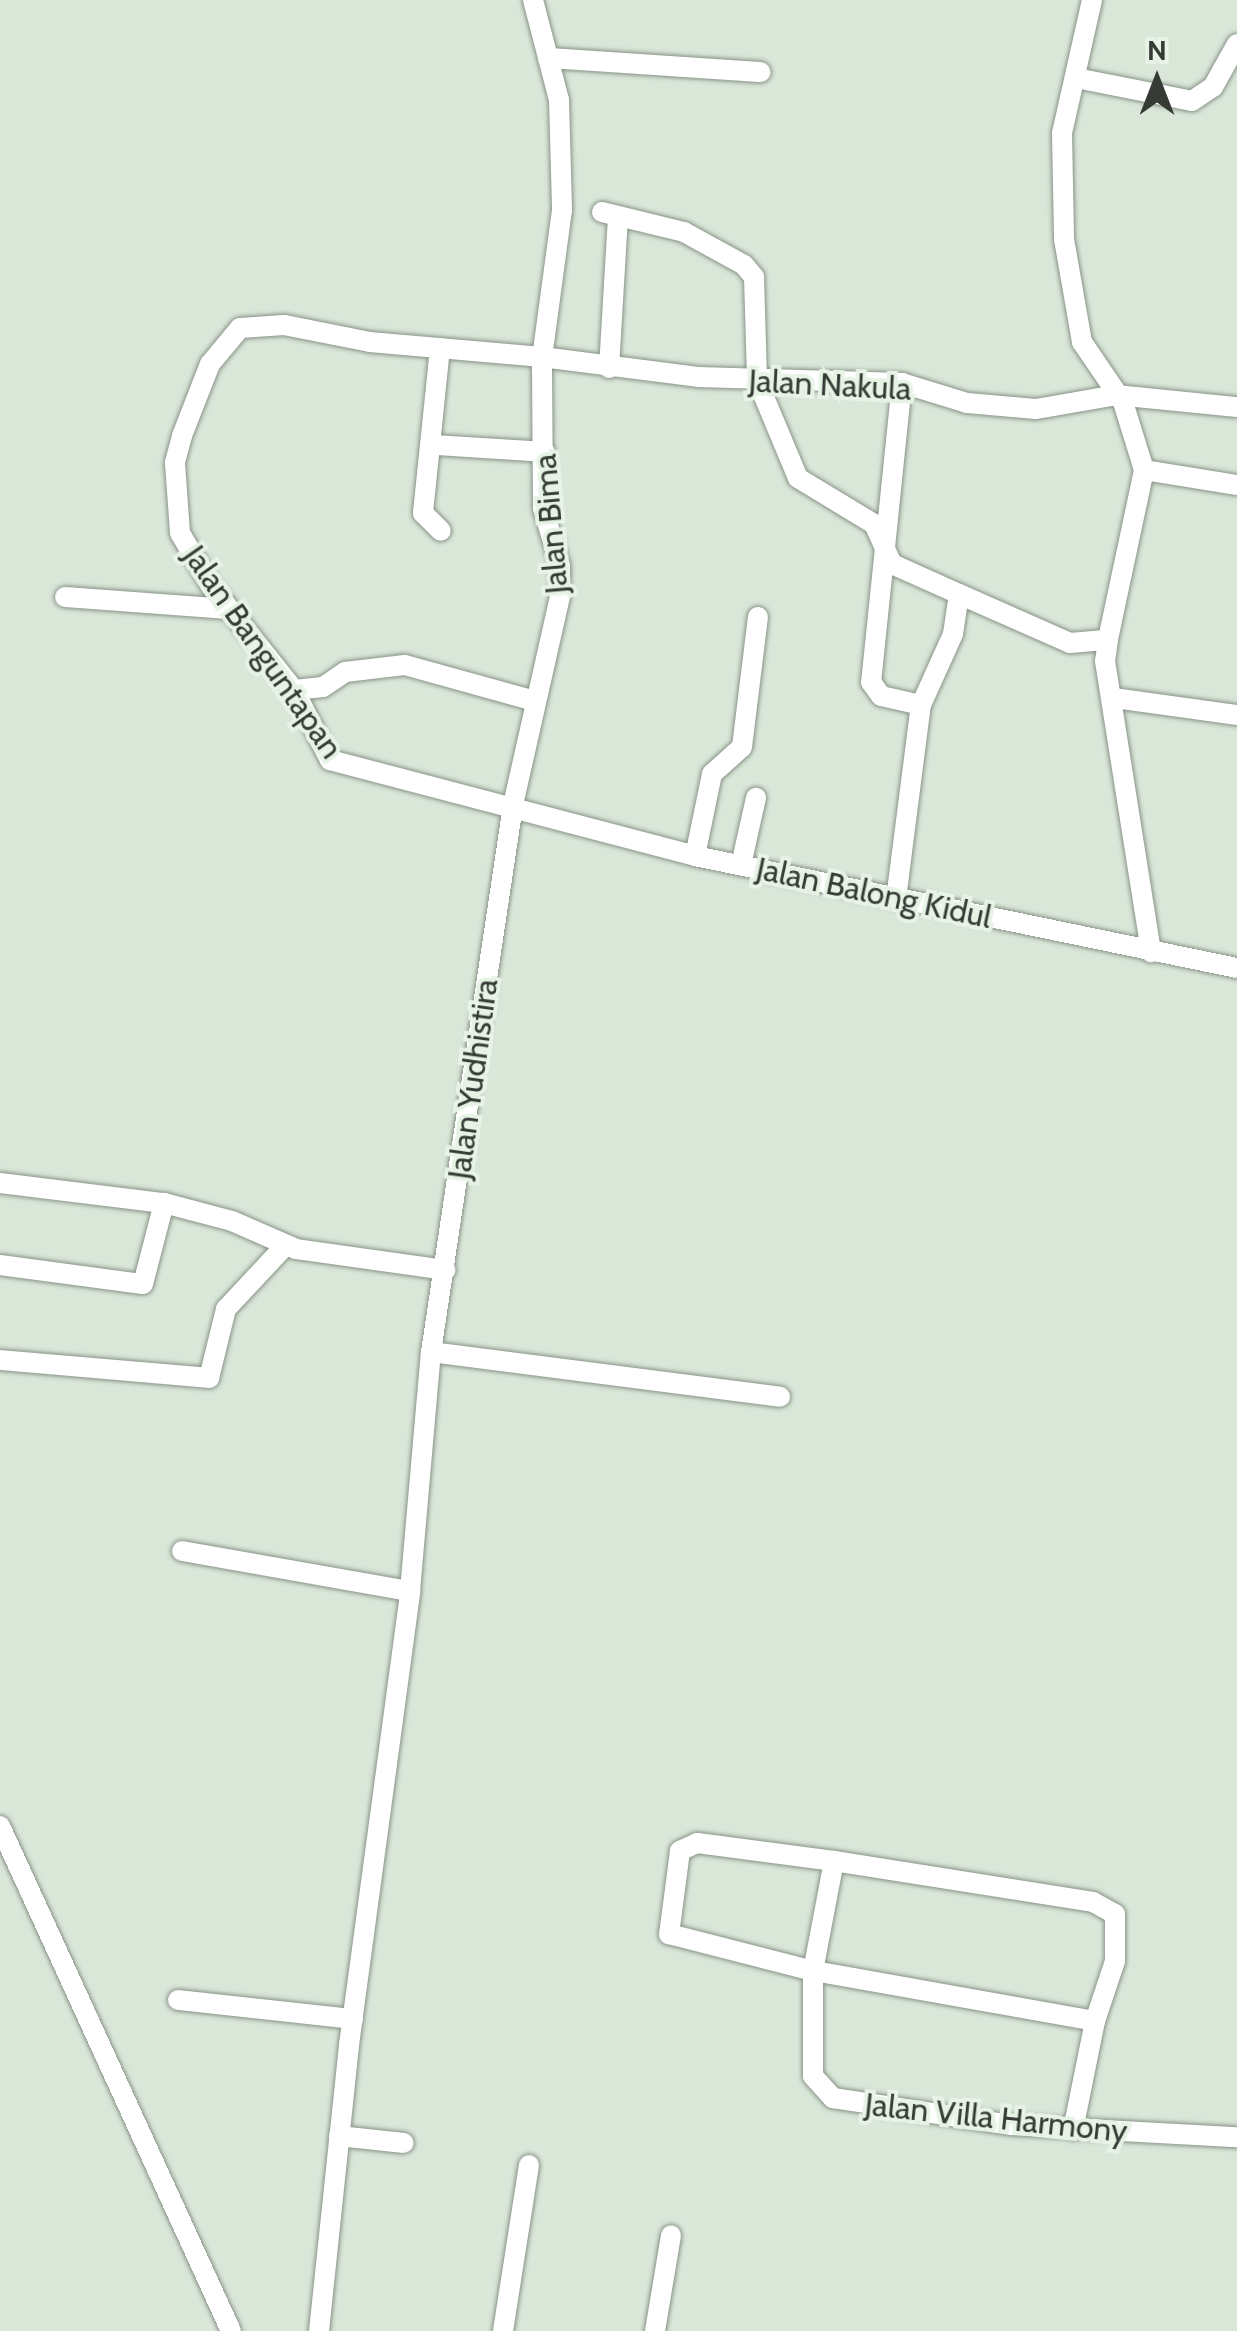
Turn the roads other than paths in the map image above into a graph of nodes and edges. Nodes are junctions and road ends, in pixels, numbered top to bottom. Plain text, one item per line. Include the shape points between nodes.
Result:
1 (533, 0) edge
2 (1092, 0) edge
3 (1237, 44) edge
4 (548, 58) junction
5 (761, 72) dead end
6 (1076, 78) junction
7 (440, 348) junction
8 (542, 357) junction
9 (609, 368) junction
10 (757, 380) junction
11 (902, 383) junction
12 (1116, 394) junction
13 (1237, 407) edge
14 (435, 445) junction
15 (545, 452) junction
16 (1144, 470) junction
17 (1237, 485) edge
18 (441, 531) dead end
19 (883, 552) junction
20 (959, 594) junction
21 (65, 596) dead end
22 (228, 608) junction
23 (758, 617) dead end
24 (1108, 640) junction
25 (294, 690) junction
26 (1114, 698) junction
27 (536, 700) junction
28 (921, 705) junction
29 (1237, 715) edge
30 (756, 798) dead end
31 (513, 805) junction
32 (695, 856) junction
33 (741, 864) junction
34 (896, 899) junction
35 (1151, 952) junction
36 (1237, 968) edge
37 (0, 1183) edge
38 (164, 1203) junction
39 (285, 1246) junction
40 (0, 1265) edge
41 (446, 1270) junction
42 (431, 1352) junction
43 (0, 1360) edge
44 (780, 1397) dead end
45 (182, 1551) dead end
46 (410, 1591) junction
47 (0, 1826) edge
48 (834, 1861) junction
49 (813, 1970) junction
50 (178, 2000) dead end
51 (353, 2019) junction
52 (1094, 2021) junction
53 (1073, 2130) junction
54 (339, 2136) junction
55 (1237, 2137) edge
56 (404, 2143) dead end
57 (529, 2166) dead end
58 (671, 2236) dead end
59 (232, 2331) edge
60 (319, 2331) edge
61 (502, 2331) edge
62 (654, 2331) edge

1 - 4 street
2 - 6 street
3 - 6 street via 1213,87 1192,100
4 - 5 street
4 - 8 street via 559,100 562,210
6 - 12 street via 1058,178 1064,239 1082,342
7 - 8 street, Jalan Banguntapan
7 - 14 street
7 - 22 street, Jalan Banguntapan via 259,324 240,328 224,342 182,436 175,493 180,533
8 - 9 street, Jalan Nakula
8 - 15 street, Jalan Bima
9 - 10 street, Jalan Nakula
9 - 10 street via 610,215 684,232 744,264 754,277
10 - 11 street, Jalan Nakula
10 - 19 street via 798,478 874,524
11 - 12 street, Jalan Nakula via 967,403 1036,409
11 - 19 street
12 - 13 street, Jalan Nakula
12 - 16 street
14 - 15 street
14 - 18 street via 423,514
15 - 27 street, Jalan Bima via 542,508 560,566 560,596
16 - 17 street
16 - 24 street
19 - 20 street via 904,572
19 - 28 street via 871,682 881,696
20 - 24 street via 1070,644
20 - 28 street via 953,634
21 - 22 street
22 - 25 street, Jalan Banguntapan
23 - 32 street via 742,747 712,774
24 - 26 street via 1105,661
25 - 27 street via 323,687 345,672 405,666
25 - 31 street, Jalan Banguntapan via 314,737 340,766
26 - 29 street
26 - 35 street
27 - 31 street, Jalan Bima
28 - 34 street
30 - 33 street
31 - 32 street, Jalan Balong Kidul
31 - 41 street, Jalan Yudhistira
32 - 33 street, Jalan Balong Kidul
33 - 34 street, Jalan Balong Kidul
34 - 35 street, Jalan Balong Kidul
35 - 36 street, Jalan Balong Kidul
37 - 38 street
38 - 39 street via 232,1221
38 - 40 street via 143,1284
39 - 41 street
39 - 43 street via 226,1309 210,1378
41 - 42 street, Jalan Yudhistira
42 - 44 street
42 - 46 street, Jalan Yudhistira
45 - 46 street
46 - 51 street, Jalan Yudhistira
47 - 59 street
48 - 49 street, Jalan Villa Harmony
48 - 49 street via 696,1844 686,1845 678,1857 667,1925 675,1940
48 - 52 street via 1106,1906 1118,1929
49 - 52 street
49 - 53 street, Jalan Villa Harmony via 813,2076 833,2098
50 - 51 street
51 - 54 street, Jalan Yudhistira
52 - 53 street
53 - 55 street, Jalan Villa Harmony
54 - 56 street
54 - 60 street, Jalan Yudhistira
57 - 61 street
58 - 62 street

